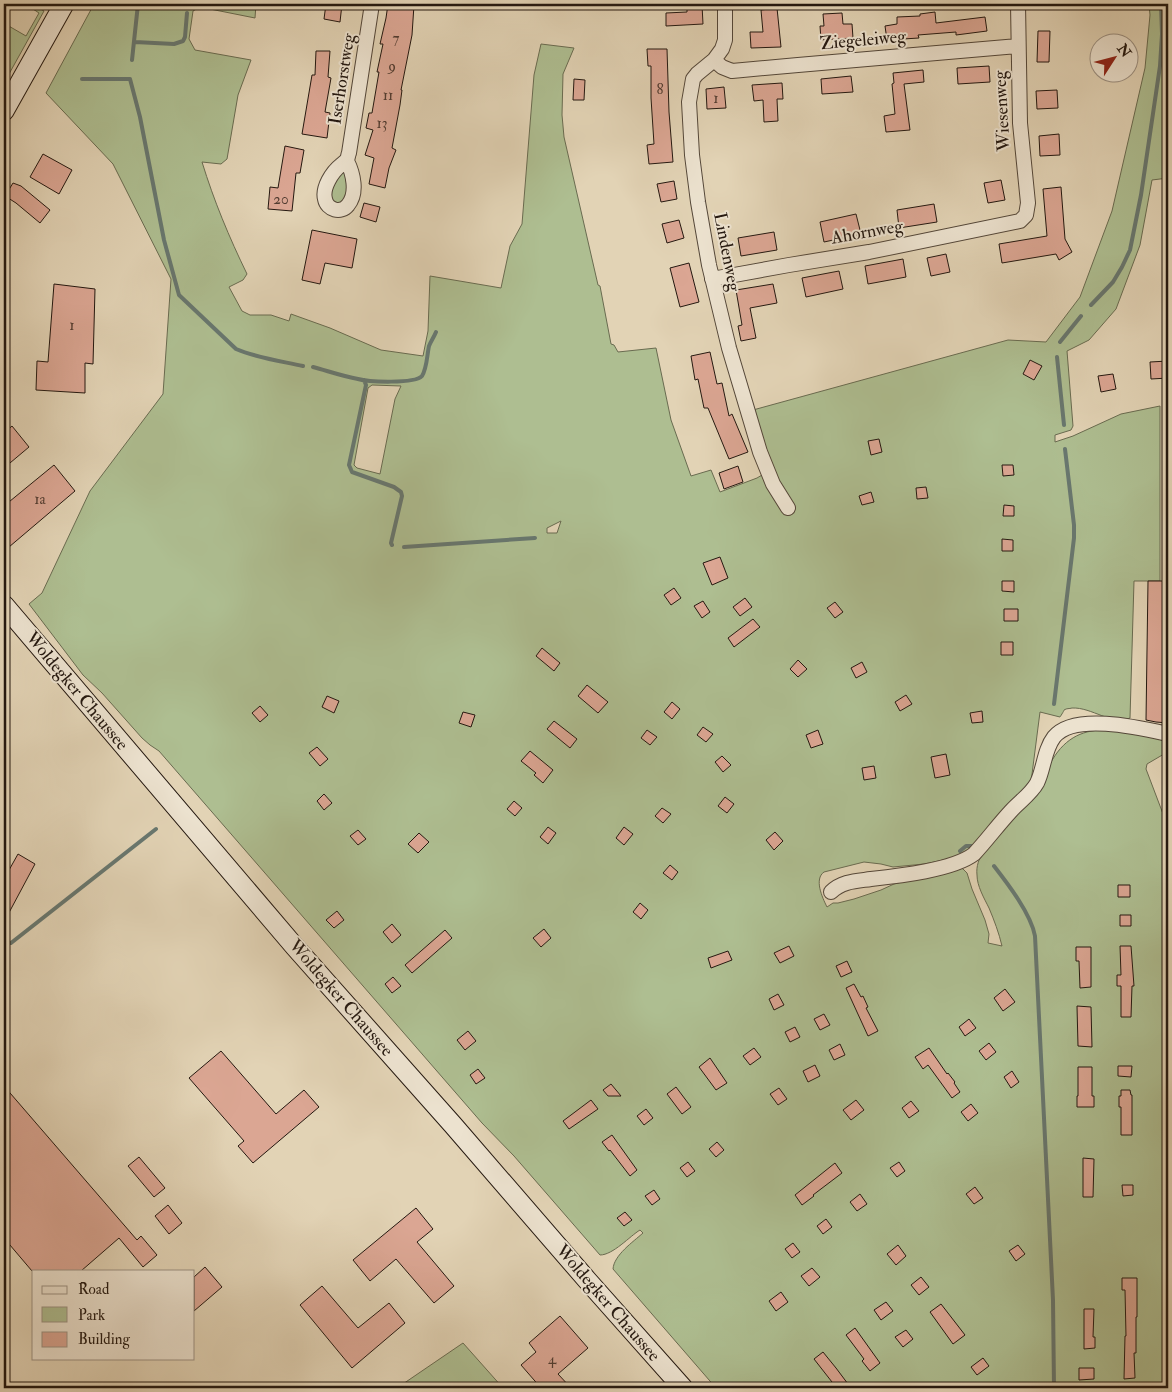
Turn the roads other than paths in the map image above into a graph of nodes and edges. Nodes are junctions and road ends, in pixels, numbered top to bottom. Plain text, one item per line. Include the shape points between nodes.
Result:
1 (64, 4) edge
2 (372, 4) edge
3 (725, 4) edge
4 (1018, 4) edge
5 (1018, 46) junction
6 (714, 60) junction
7 (4, 111) edge
8 (347, 161) dead end
9 (1026, 216) joint
10 (712, 279) junction
11 (788, 508) dead end
12 (4, 605) edge
13 (1168, 734) edge
14 (831, 892) dead end
15 (683, 1388) edge

1 - 7 main road
2 - 8 street, Iserhorstweg
3 - 6 street, Lindenweg via 725,40
4 - 5 street, Wiesenweg
5 - 6 street, Ziegeleiweg via 732,71
5 - 9 street, Wiesenweg via 1020,123 1028,203
6 - 10 street, Lindenweg via 693,79 689,102 692,155
9 - 10 street, Ahornweg via 1020,222
10 - 11 street, Lindenweg via 760,452
12 - 15 main road, Woldegker Chaussee via 296,947
13 - 14 street via 1102,723 1068,728 1054,738 1036,785 967,859 913,873 845,883

